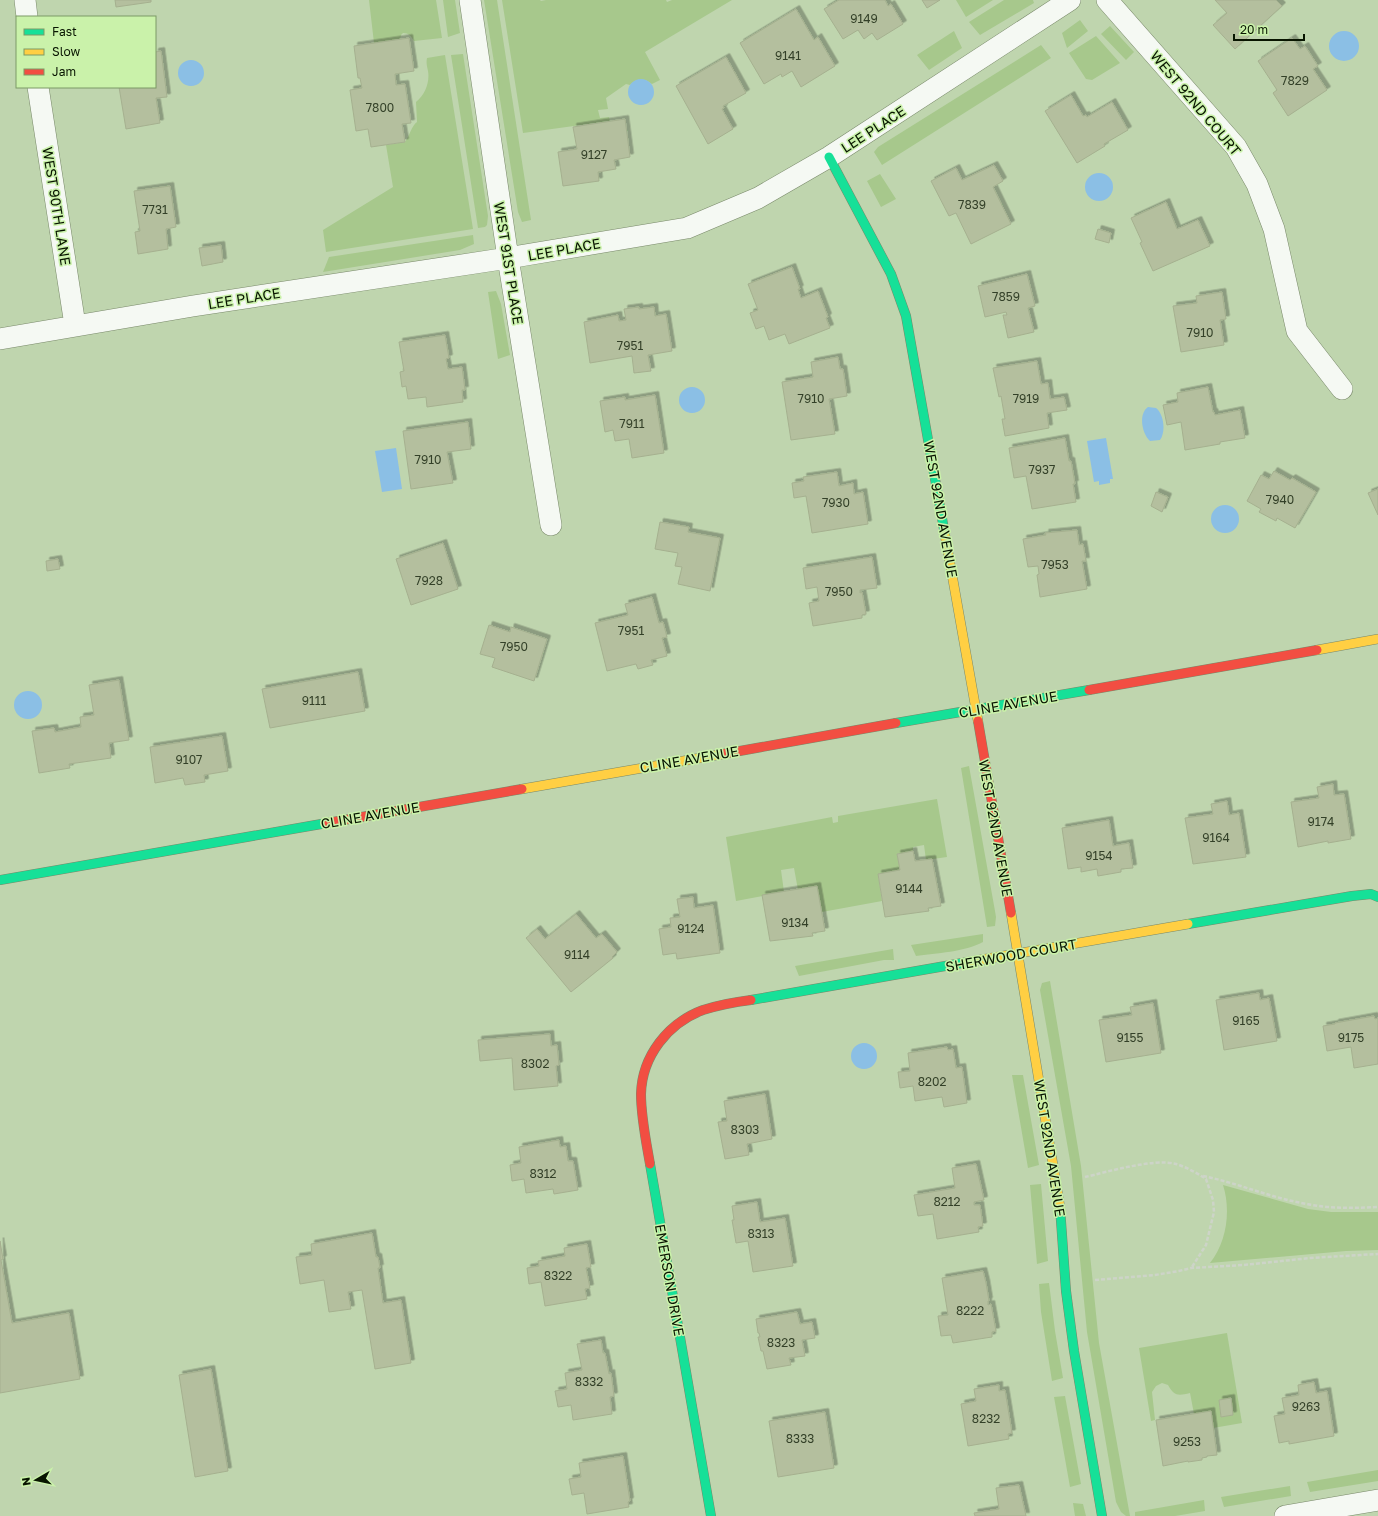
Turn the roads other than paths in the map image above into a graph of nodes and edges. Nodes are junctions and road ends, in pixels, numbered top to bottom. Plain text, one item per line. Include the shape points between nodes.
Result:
1 (25, 0) edge
2 (470, 0) edge
3 (1070, 0) edge
4 (1107, 0) edge
5 (27, 16) edge
6 (38, 88) edge
7 (829, 157) junction
8 (508, 258) junction
9 (75, 325) junction
10 (0, 339) edge
11 (1342, 389) dead end
12 (551, 525) dead end
13 (1378, 639) edge
14 (976, 710) junction
15 (0, 880) edge
16 (1378, 897) edge
17 (1018, 954) junction
18 (655, 1046) joint
19 (1378, 1500) edge
20 (711, 1516) edge
21 (1102, 1516) edge
22 (1285, 1516) edge

1 - 5 street
2 - 8 street, WEST 91ST PLACE
3 - 7 street, LEE PLACE
4 - 11 street, WEST 92ND COURT via 1236,147 1257,184 1274,229 1297,331
6 - 9 street, WEST 90TH LANE
7 - 8 street, LEE PLACE via 758,198 687,228
7 - 14 street, WEST 92ND AVENUE via 891,274 906,316
8 - 9 street, LEE PLACE
8 - 12 street, WEST 91ST PLACE
9 - 10 street, LEE PLACE
13 - 14 street, CLINE AVENUE
14 - 15 street, CLINE AVENUE
14 - 17 street, WEST 92ND AVENUE
16 - 17 street, SHERWOOD COURT via 1371,894 1352,896
17 - 18 street, SHERWOOD COURT via 726,1004 700,1012 677,1026
17 - 21 street, WEST 92ND AVENUE via 1060,1202 1067,1299
18 - 20 street, EMERSON DRIVE via 645,1067 641,1092 644,1130
19 - 22 street

